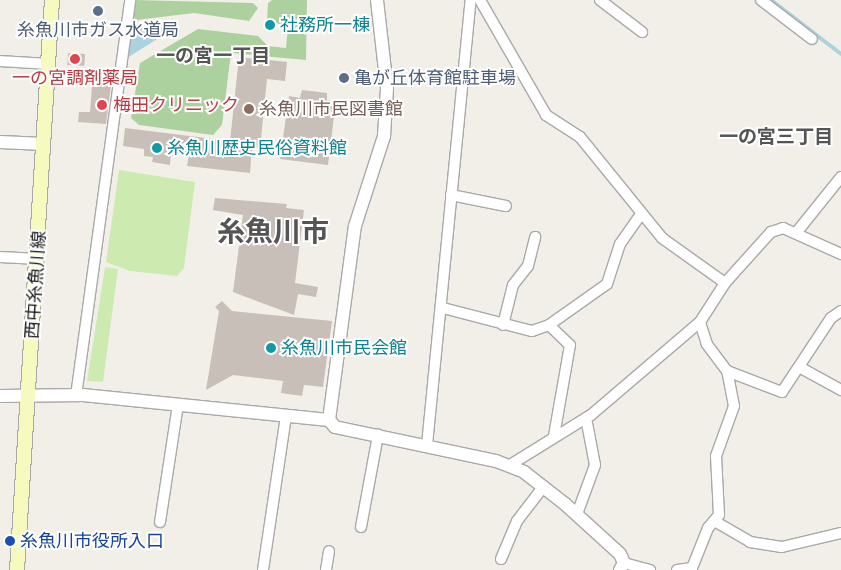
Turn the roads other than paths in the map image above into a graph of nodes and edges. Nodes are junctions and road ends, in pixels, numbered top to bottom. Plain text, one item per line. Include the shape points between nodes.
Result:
1 (52, 0) edge
2 (130, 0) edge
3 (377, 0) edge
4 (471, 0) edge
5 (480, 0) edge
6 (600, 0) edge
7 (761, 0) edge
8 (642, 32) dead end
9 (812, 39) dead end
10 (0, 61) edge
11 (49, 64) junction
12 (0, 142) edge
13 (44, 144) junction
14 (841, 177) edge
15 (451, 195) junction
16 (506, 206) dead end
17 (640, 215) junction
18 (796, 233) junction
19 (535, 238) dead end
20 (841, 254) edge
21 (0, 258) edge
22 (39, 259) junction
23 (725, 283) junction
24 (442, 308) junction
25 (841, 311) edge
26 (700, 322) junction
27 (503, 325) junction
28 (549, 325) junction
29 (801, 368) junction
30 (727, 371) junction
31 (841, 390) edge
32 (0, 396) edge
33 (76, 396) junction
34 (29, 397) junction
35 (178, 404) junction
36 (286, 416) junction
37 (586, 418) junction
38 (329, 420) junction
39 (378, 435) junction
40 (554, 436) junction
41 (427, 445) junction
42 (510, 465) junction
43 (544, 486) junction
44 (577, 514) junction
45 (160, 522) dead end
46 (716, 522) junction
47 (361, 527) dead end
48 (841, 533) edge
49 (329, 551) dead end
50 (501, 559) dead end
51 (622, 566) edge
52 (17, 570) edge
53 (263, 570) edge
54 (326, 570) edge
55 (650, 570) edge
56 (677, 570) edge

1 - 11 main road, 西中糸魚川線
2 - 33 street
3 - 38 street via 387,88 384,136 355,226
4 - 15 street
5 - 17 street via 546,115 580,137
6 - 8 street
7 - 9 street
10 - 11 street
11 - 13 main road, 西中糸魚川線
12 - 13 street
13 - 22 main road, 西中糸魚川線
14 - 18 street
15 - 16 street
15 - 24 street
17 - 23 street via 662,238
17 - 28 street via 620,244 608,284
18 - 20 street
18 - 23 street via 783,228 771,232
19 - 27 street via 528,266 513,285
21 - 22 street
22 - 34 main road, 西中糸魚川線
23 - 26 street
24 - 27 street
24 - 41 street
25 - 29 street via 831,318
26 - 30 street via 707,344
26 - 37 street
27 - 28 street via 532,331
28 - 40 street via 570,345
29 - 30 street via 782,392
29 - 31 street
30 - 46 street via 734,406 716,456 720,507
32 - 34 street
33 - 34 street
33 - 35 street
34 - 52 main road, 西中糸魚川線
35 - 36 street
35 - 45 street
36 - 38 street
36 - 53 street
37 - 40 street
37 - 44 street via 595,465
38 - 39 street via 335,427
39 - 41 street
39 - 47 street
40 - 42 street
41 - 42 street
42 - 43 street
43 - 44 street
43 - 50 street via 517,521
44 - 51 street via 620,554
46 - 48 street via 750,542 782,547
46 - 56 street via 708,528 692,568
49 - 54 street
51 - 55 street

